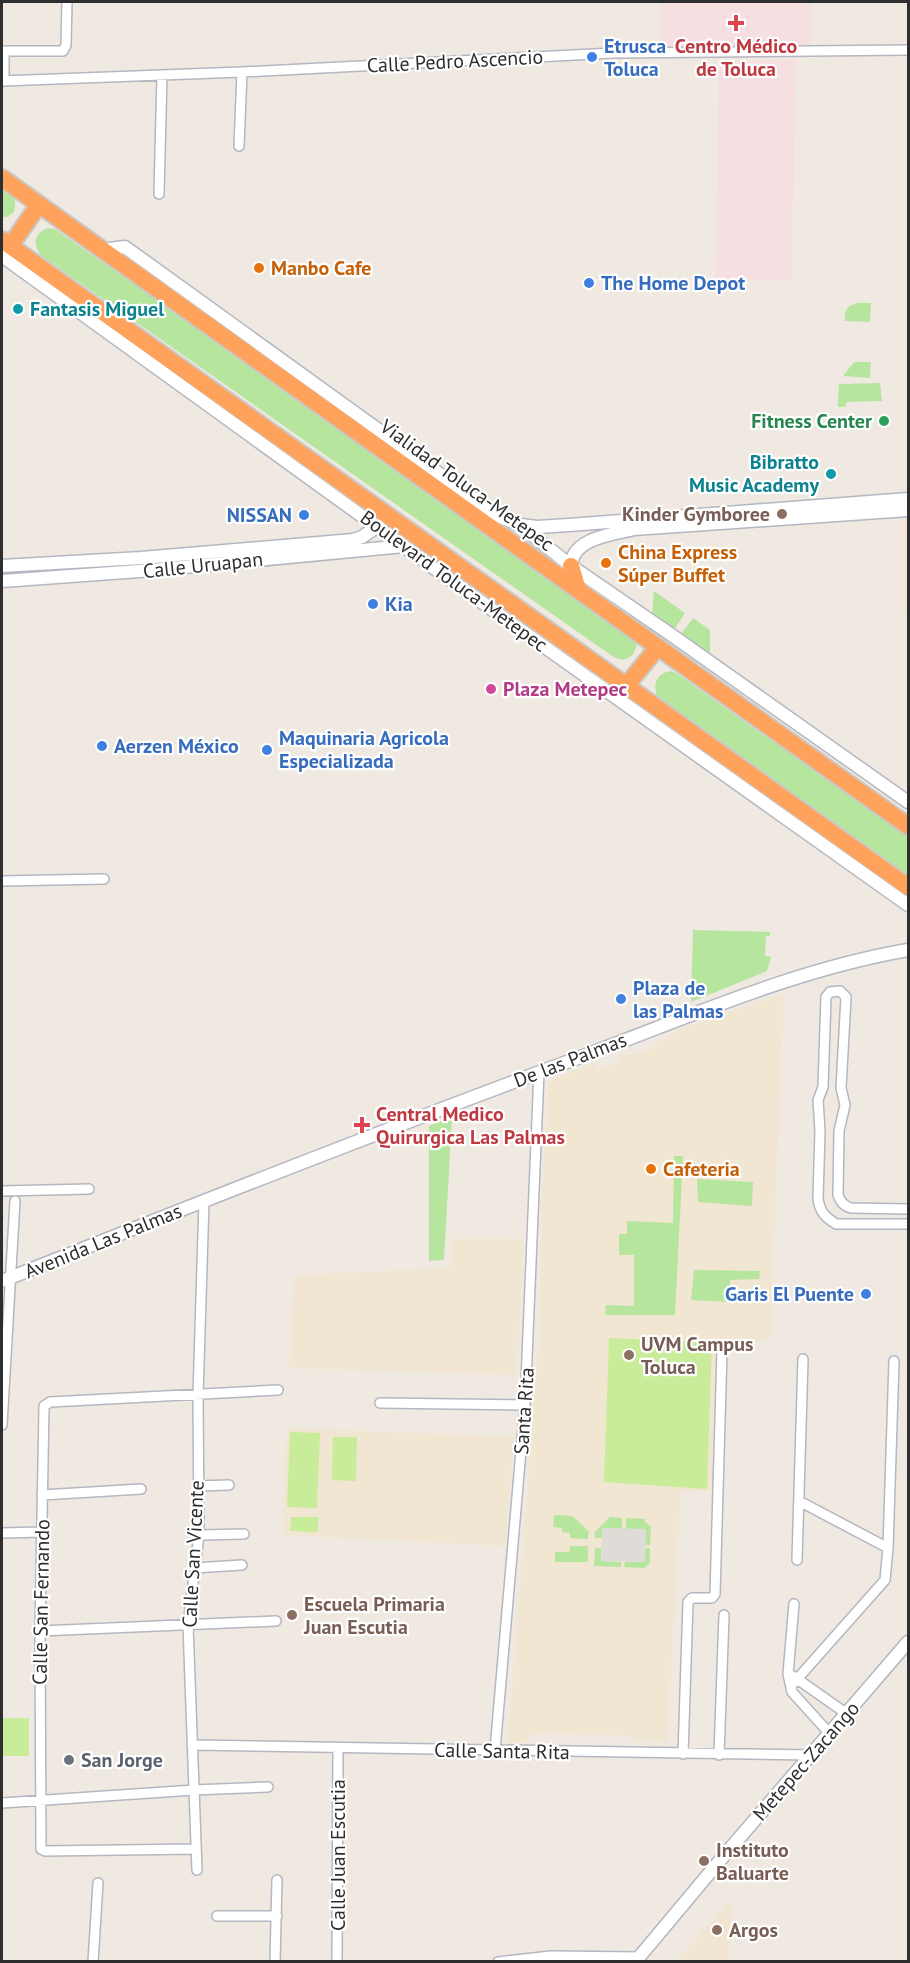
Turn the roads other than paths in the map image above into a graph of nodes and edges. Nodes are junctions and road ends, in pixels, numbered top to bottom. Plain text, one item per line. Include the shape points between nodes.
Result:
1 (67, 2) edge
2 (909, 50) edge
3 (3, 51) edge
4 (242, 72) junction
5 (162, 75) junction
6 (3, 81) edge
7 (239, 146) dead end
8 (2, 178) edge
9 (159, 194) dead end
10 (38, 206) junction
11 (4, 247) edge
12 (102, 250) junction
13 (341, 491) junction
14 (909, 499) edge
15 (909, 510) edge
16 (498, 516) junction
17 (478, 517) junction
18 (520, 525) junction
19 (378, 526) junction
20 (405, 546) junction
21 (539, 562) junction
22 (567, 563) junction
23 (2, 567) edge
24 (2, 581) edge
25 (578, 590) junction
26 (657, 648) junction
27 (626, 686) junction
28 (641, 702) junction
29 (647, 719) joint
30 (909, 802) edge
31 (909, 826) edge
32 (843, 841) junction
33 (855, 865) junction
34 (104, 879) dead end
35 (2, 881) edge
36 (909, 887) edge
37 (909, 905) edge
38 (909, 950) edge
39 (539, 1072) junction
40 (823, 1087) junction
41 (841, 1088) junction
42 (820, 1131) junction
43 (839, 1131) junction
44 (89, 1189) dead end
45 (2, 1191) edge
46 (15, 1201) dead end
47 (204, 1202) junction
48 (909, 1209) edge
49 (909, 1224) edge
50 (5, 1280) edge
51 (722, 1351) dead end
52 (803, 1359) dead end
53 (894, 1361) dead end
54 (279, 1390) dead end
55 (198, 1395) junction
56 (380, 1403) dead end
57 (525, 1405) junction
58 (2, 1425) edge
59 (229, 1485) dead end
60 (198, 1486) junction
61 (141, 1489) dead end
62 (42, 1495) junction
63 (799, 1502) junction
64 (42, 1532) junction
65 (2, 1533) edge
66 (244, 1534) dead end
67 (199, 1535) junction
68 (888, 1548) junction
69 (797, 1560) dead end
70 (242, 1565) dead end
71 (194, 1568) junction
72 (794, 1604) dead end
73 (724, 1615) dead end
74 (276, 1621) dead end
75 (188, 1625) junction
76 (40, 1631) junction
77 (909, 1642) edge
78 (794, 1683) junction
79 (817, 1693) junction
80 (807, 1708) junction
81 (847, 1714) junction
82 (830, 1734) junction
83 (192, 1746) junction
84 (338, 1748) junction
85 (495, 1750) junction
86 (683, 1754) junction
87 (719, 1755) junction
88 (812, 1755) junction
89 (267, 1787) dead end
90 (194, 1790) junction
91 (40, 1801) junction
92 (2, 1803) edge
93 (196, 1849) junction
94 (197, 1870) dead end
95 (277, 1880) dead end
96 (98, 1883) dead end
97 (217, 1916) dead end
98 (277, 1916) junction
99 (636, 1960) edge
100 (93, 1962) edge
101 (274, 1962) edge
102 (337, 1962) edge
103 (498, 1962) edge

1 - 3 street via 63,51
2 - 4 street, Calle Pedro Ascencio via 613,53
3 - 6 street
4 - 5 street, Calle Pedro Ascencio
4 - 7 street
5 - 6 street, Calle Pedro Ascencio
5 - 9 street
8 - 10 highway, Vialidad Toluca-Metepec
10 - 11 highway
10 - 12 highway, Vialidad Toluca-Metepec
11 - 13 highway
12 - 16 main road via 125,247
12 - 17 highway, Vialidad Toluca-Metepec
13 - 19 main road, Boulevard Toluca-Metepec
13 - 27 highway
14 - 18 main road via 569,525
15 - 22 main road via 634,530 587,543
16 - 17 highway
16 - 18 main road
17 - 21 highway, Vialidad Toluca-Metepec
18 - 22 main road
19 - 20 main road, Boulevard Toluca-Metepec
19 - 23 main road, Calle Uruapan via 353,540
20 - 24 main road, Calle Uruapan
20 - 28 main road, Boulevard Toluca-Metepec
21 - 22 highway
21 - 25 highway, Vialidad Toluca-Metepec
22 - 25 highway
22 - 30 main road
25 - 26 highway, Vialidad Toluca-Metepec
26 - 27 highway
26 - 31 highway, Vialidad Toluca-Metepec
27 - 28 highway
28 - 29 highway
28 - 32 highway
29 - 33 main road
32 - 33 highway
32 - 36 highway
33 - 37 main road
34 - 35 street
38 - 39 main road, De las Palmas via 824,969
39 - 47 main road, De las Palmas
39 - 57 street, Santa Rita
40 - 41 street
40 - 41 street via 826,996 836,991 846,997
40 - 42 street via 818,1100
41 - 43 street via 845,1105
42 - 43 street
42 - 49 street via 818,1199 826,1218 849,1225
43 - 48 street via 838,1195 843,1204 851,1208
44 - 45 street
46 - 50 street
47 - 50 main road, Avenida Las Palmas
47 - 55 street, Calle San Vicente
50 - 58 street
51 - 86 street via 715,1594 688,1602
52 - 63 street
53 - 68 street
54 - 55 street
55 - 60 street, Calle San Vicente
55 - 62 street, Calle San Fernando via 46,1403
56 - 57 street
57 - 85 street, Santa Rita
59 - 60 street
60 - 67 street, Calle San Vicente
61 - 62 street
62 - 64 street, Calle San Fernando
63 - 68 street
63 - 69 street
64 - 65 street
64 - 76 street, Calle San Fernando
66 - 67 street
67 - 71 street, Calle San Vicente
68 - 78 street via 887,1575 882,1584
70 - 71 street
71 - 75 street, Calle San Vicente
72 - 78 street via 788,1674
73 - 87 street
74 - 75 street
75 - 76 street
75 - 83 street, Calle San Vicente
76 - 91 street, Calle San Fernando
77 - 81 main road, Metepec-Zacango
78 - 79 street
78 - 80 street via 792,1692
79 - 80 street
79 - 81 street
80 - 82 street
81 - 82 main road, Metepec-Zacango
82 - 88 main road, Metepec-Zacango
83 - 84 street, Calle Santa Rita
83 - 90 street, Calle San Vicente
84 - 85 street, Calle Santa Rita
84 - 102 street, Calle Juan Escutia
85 - 86 street, Calle Santa Rita
86 - 87 street, Calle Santa Rita
87 - 88 street, Calle Santa Rita
88 - 99 main road, Metepec-Zacango
89 - 90 street
90 - 91 street
90 - 93 street, Calle San Vicente
91 - 92 street
91 - 93 street, Calle San Fernando via 41,1849 45,1851
93 - 94 street, Calle San Vicente
95 - 98 street
96 - 100 street
97 - 98 street
98 - 101 street
99 - 103 street via 551,1956

